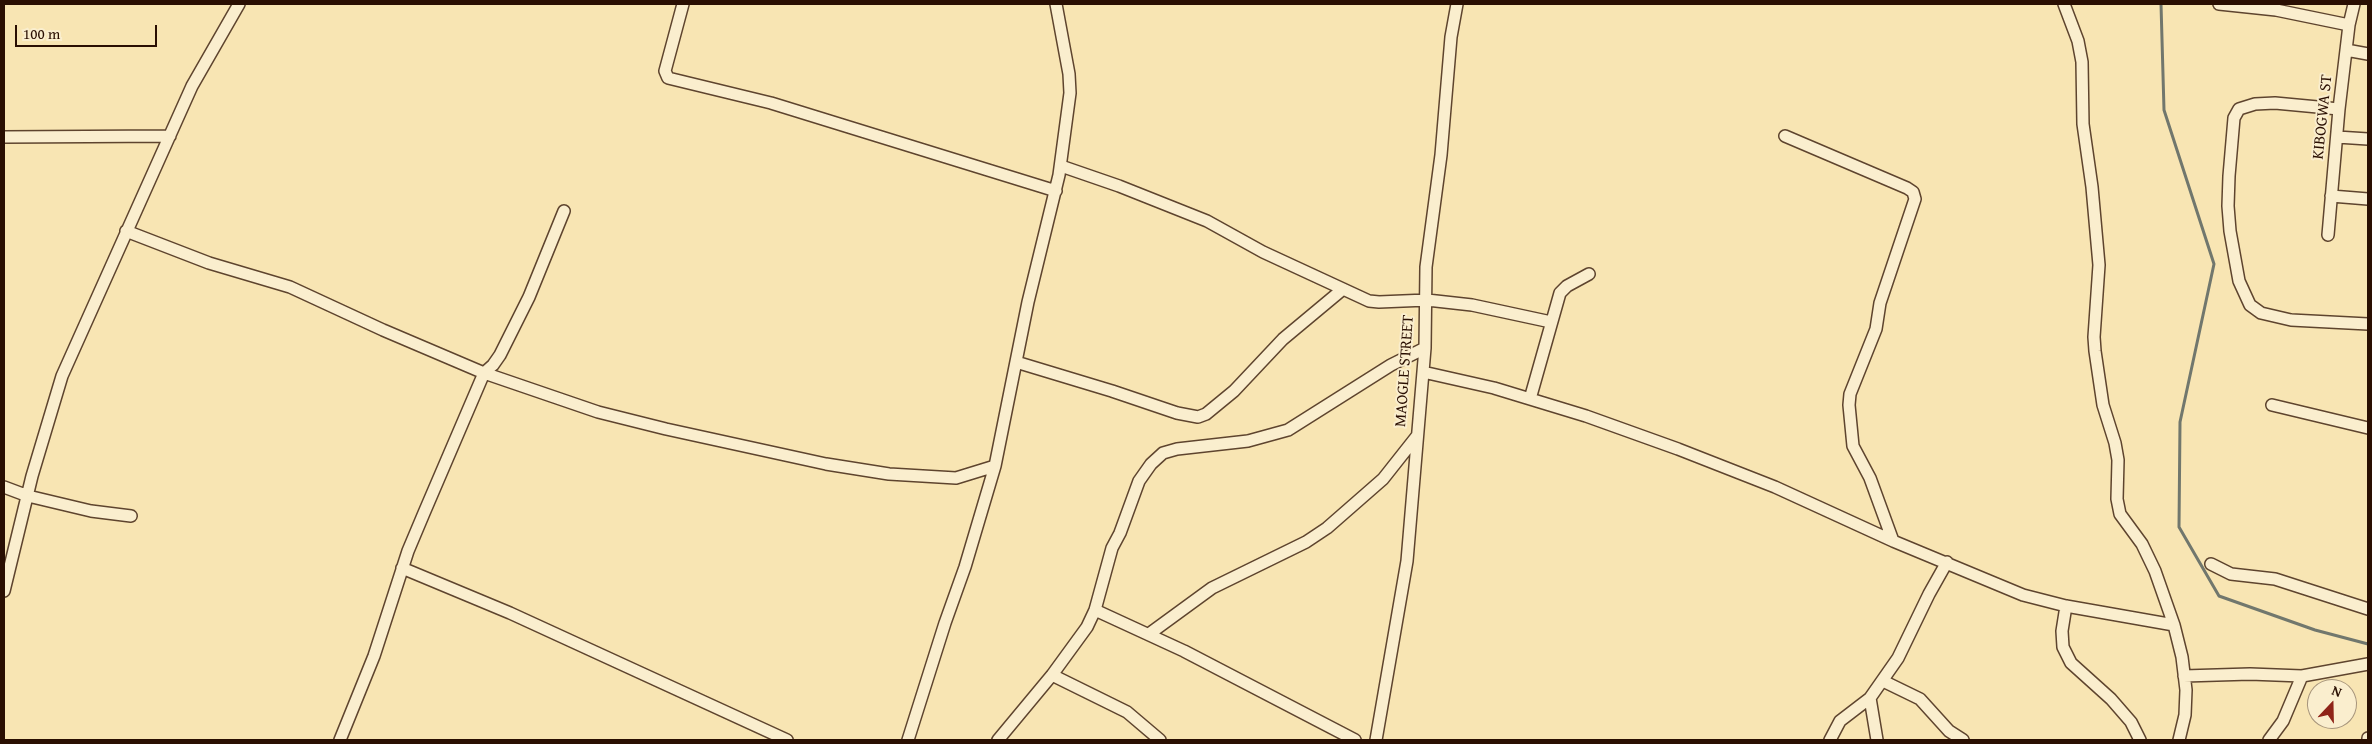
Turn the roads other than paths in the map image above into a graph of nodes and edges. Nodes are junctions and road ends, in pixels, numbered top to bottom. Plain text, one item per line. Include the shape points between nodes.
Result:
1 (239, 4) edge
2 (683, 4) edge
3 (1056, 4) edge
4 (1457, 4) edge
5 (2064, 4) edge
6 (2219, 4) edge
7 (2354, 4) edge
8 (2277, 7) edge
9 (2350, 25) junction
10 (2346, 50) junction
11 (2368, 54) edge
12 (2339, 109) junction
13 (170, 136) junction
14 (1785, 136) dead end
15 (4, 137) edge
16 (2337, 137) junction
17 (2368, 139) edge
18 (1061, 166) junction
19 (1056, 191) junction
20 (2332, 196) junction
21 (2368, 199) edge
22 (564, 211) dead end
23 (126, 231) junction
24 (2328, 235) dead end
25 (1589, 274) dead end
26 (1344, 289) junction
27 (1427, 300) junction
28 (1551, 322) junction
29 (2368, 324) edge
30 (1426, 348) junction
31 (1016, 362) junction
32 (1423, 372) junction
33 (484, 373) junction
34 (1530, 399) junction
35 (2272, 406) dead end
36 (2368, 428) edge
37 (1417, 436) junction
38 (995, 466) junction
39 (4, 487) edge
40 (28, 496) junction
41 (131, 516) dead end
42 (1893, 540) junction
43 (1947, 562) junction
44 (2212, 564) dead end
45 (402, 568) junction
46 (4, 592) edge
47 (2066, 606) junction
48 (2368, 609) edge
49 (1095, 610) junction
50 (2174, 624) junction
51 (1148, 634) junction
52 (2368, 664) edge
53 (1052, 675) junction
54 (2184, 676) junction
55 (2302, 676) junction
56 (1883, 682) junction
57 (1870, 698) junction
58 (340, 740) edge
59 (787, 740) edge
60 (908, 740) edge
61 (998, 740) edge
62 (1160, 740) edge
63 (1355, 740) edge
64 (1376, 740) edge
65 (1830, 740) edge
66 (1877, 740) edge
67 (1963, 740) edge
68 (2140, 740) edge
69 (2179, 740) edge
70 (2269, 740) edge

1 - 13 street via 192,86
2 - 19 street via 665,71 668,78 771,103
3 - 18 street via 1070,93
4 - 27 street, MAOGLE STREET via 1426,267
5 - 50 street via 2082,62 2083,124 2099,265 2095,351 2103,405 2118,460 2117,499 2120,514 2142,544 2155,570
6 - 8 street
7 - 9 street, KIBOGWA ST
8 - 9 street
9 - 10 street, KIBOGWA ST
10 - 11 street
10 - 12 street, KIBOGWA ST
12 - 16 street, KIBOGWA ST
12 - 29 street via 2275,103 2239,109 2234,118 2229,176 2230,232 2239,281 2250,305 2261,313 2291,320
13 - 15 street
13 - 23 street
14 - 42 street via 1907,188 1916,199 1849,405 1853,446 1870,478
16 - 17 street
16 - 20 street, KIBOGWA ST
18 - 19 street
18 - 26 street via 1207,221 1263,252
19 - 31 street
20 - 21 street
20 - 24 street, KIBOGWA ST
22 - 33 street via 526,304 500,355
23 - 33 street via 208,262 290,287
23 - 40 street via 62,376
25 - 28 street via 1560,293
26 - 27 street via 1369,301
26 - 31 street via 1283,339 1234,391 1198,417 1182,415
27 - 28 street via 1472,305
27 - 30 street, MAOGLE STREET
28 - 34 street
30 - 32 street, MAOGLE STREET
30 - 49 street via 1391,365 1288,430 1248,441 1163,453 1150,464 1139,481 1112,548
31 - 38 street
32 - 34 street
32 - 37 street, MAOGLE STREET
33 - 38 street via 598,412 826,464 889,474 956,478
33 - 45 street
34 - 42 street via 1683,451 1775,487
35 - 36 street
37 - 51 street via 1383,479 1327,528 1306,542 1212,588
37 - 64 street, MAOGLE STREET via 1407,561
38 - 60 street via 971,550
39 - 40 street
40 - 41 street via 91,511
40 - 46 street
42 - 43 street
43 - 47 street via 2023,595
43 - 56 street
44 - 48 street via 2231,574 2275,579
45 - 58 street via 374,656
45 - 59 street via 510,613
47 - 50 street
47 - 68 street via 2062,631 2071,663 2111,699 2131,722
49 - 51 street
49 - 53 street via 1083,635
50 - 54 street
51 - 63 street
52 - 55 street
53 - 61 street
53 - 62 street via 1127,712
54 - 55 street
54 - 69 street via 2185,715
55 - 70 street via 2283,721
56 - 57 street
56 - 67 street via 1920,699 1949,731
57 - 65 street via 1840,721
57 - 66 street

